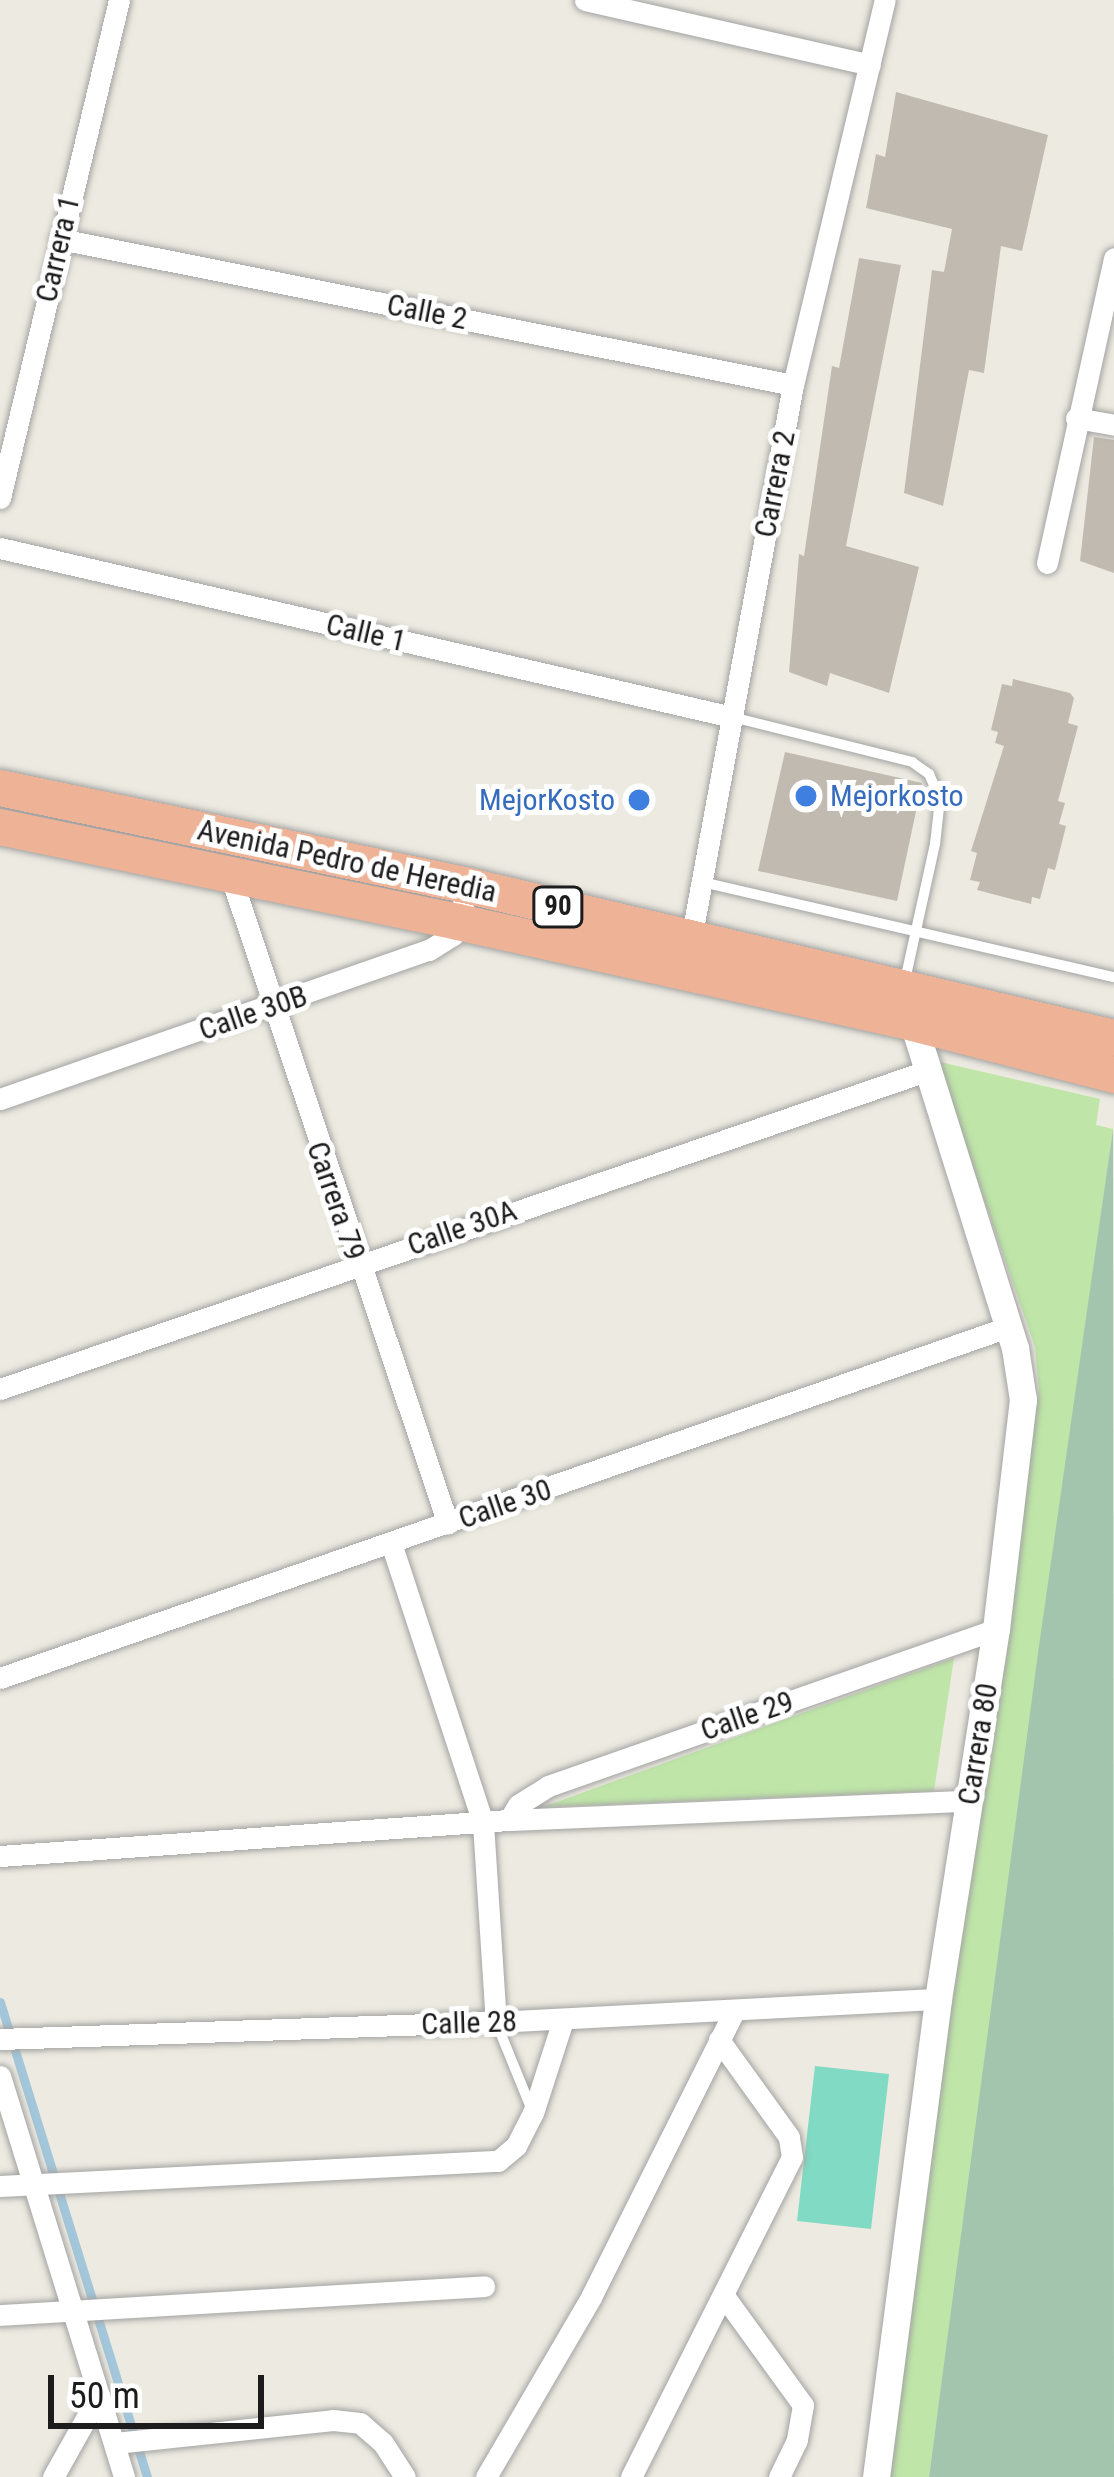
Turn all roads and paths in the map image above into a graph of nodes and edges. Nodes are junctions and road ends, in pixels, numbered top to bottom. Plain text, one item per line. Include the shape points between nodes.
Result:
1 (118, 0) edge
2 (585, 0) edge
3 (885, 0) edge
4 (870, 65) junction
5 (60, 239) junction
6 (1112, 271) edge
7 (794, 385) junction
8 (1076, 418) junction
9 (1114, 425) edge
10 (0, 498) edge
11 (0, 548) edge
12 (1047, 562) dead end
13 (732, 717) junction
14 (0, 788) edge
15 (0, 826) edge
16 (231, 877) junction
17 (702, 882) junction
18 (469, 886) junction
19 (458, 922) junction
20 (917, 931) junction
21 (688, 955) junction
22 (1114, 977) edge
23 (908, 1006) junction
24 (270, 1007) junction
25 (1114, 1038) edge
26 (926, 1071) junction
27 (1114, 1075) edge
28 (0, 1100) edge
29 (356, 1264) junction
30 (1008, 1327) junction
31 (0, 1389) edge
32 (448, 1524) junction
33 (391, 1543) junction
34 (996, 1629) junction
35 (0, 1678) edge
36 (969, 1801) junction
37 (509, 1820) junction
38 (483, 1823) junction
39 (0, 1856) edge
40 (938, 2000) junction
41 (734, 2011) junction
42 (562, 2020) junction
43 (496, 2023) junction
44 (0, 2039) edge
45 (719, 2040) junction
46 (0, 2076) edge
47 (533, 2113) junction
48 (40, 2185) junction
49 (0, 2186) edge
50 (484, 2286) dead end
51 (724, 2296) junction
52 (77, 2312) junction
53 (0, 2315) edge
54 (99, 2396) junction
55 (120, 2442) junction
56 (53, 2477) edge
57 (124, 2477) edge
58 (405, 2477) edge
59 (486, 2477) edge
60 (631, 2477) edge
61 (778, 2477) edge
62 (875, 2477) edge

1 - 5 street, Carrera 1
2 - 4 street
3 - 4 street, Carrera 2
4 - 7 street, Carrera 2
5 - 7 street, Calle 2
5 - 10 street, Carrera 1
6 - 8 street
7 - 13 street, Carrera 2
8 - 9 street
8 - 12 street
11 - 13 street, Calle 1
13 - 17 street, Carrera 2
13 - 20 lane via 912,762 929,774 940,799
14 - 18 highway, Avenida Pedro de Heredia / 90
15 - 16 highway, Avenida Pedro de Heredia / 90
16 - 19 highway, Avenida Pedro de Heredia / 90
16 - 24 street, Carrera 79
17 - 20 lane
17 - 21 street, Carrera 2
18 - 19 street
18 - 21 highway, Avenida Pedro de Heredia / 90
19 - 21 highway, Avenida Pedro de Heredia / 90
19 - 24 street, Calle 30B via 429,950
20 - 22 lane
20 - 23 lane
21 - 23 highway, Avenida Pedro de Heredia / 90
23 - 25 highway, Avenida Pedro de Heredia / 90
23 - 26 street, Carrera 80
23 - 27 highway, Avenida Pedro de Heredia / 90
24 - 28 street, Calle 30B
24 - 29 street, Carrera 79
26 - 29 street, Calle 30A
26 - 30 street, Carrera 80
29 - 31 street, Calle 30A
29 - 32 street, Carrera 79
30 - 32 street, Calle 30
30 - 34 street, Carrera 80 via 1022,1400
32 - 33 street, Calle 30
33 - 35 street, Calle 30
33 - 38 street
34 - 36 street, Carrera 80
34 - 37 street, Calle 29 via 548,1786
36 - 37 street
36 - 40 street, Carrera 80
37 - 38 street
38 - 39 street
38 - 43 street
40 - 41 street, Calle 28
40 - 62 street, Carrera 80
41 - 42 street, Calle 28
41 - 45 street
42 - 43 street, Calle 28
42 - 47 street
43 - 44 street, Calle 28
43 - 47 lane
45 - 51 street via 790,2137 792,2157
45 - 59 street via 591,2297
46 - 48 street
47 - 48 street via 516,2146 498,2161 474,2165
48 - 49 street
48 - 52 street
50 - 52 street
51 - 60 street
51 - 61 street via 803,2405
52 - 53 street
52 - 54 street
54 - 55 street
54 - 56 street
55 - 57 street
55 - 58 street via 360,2423

